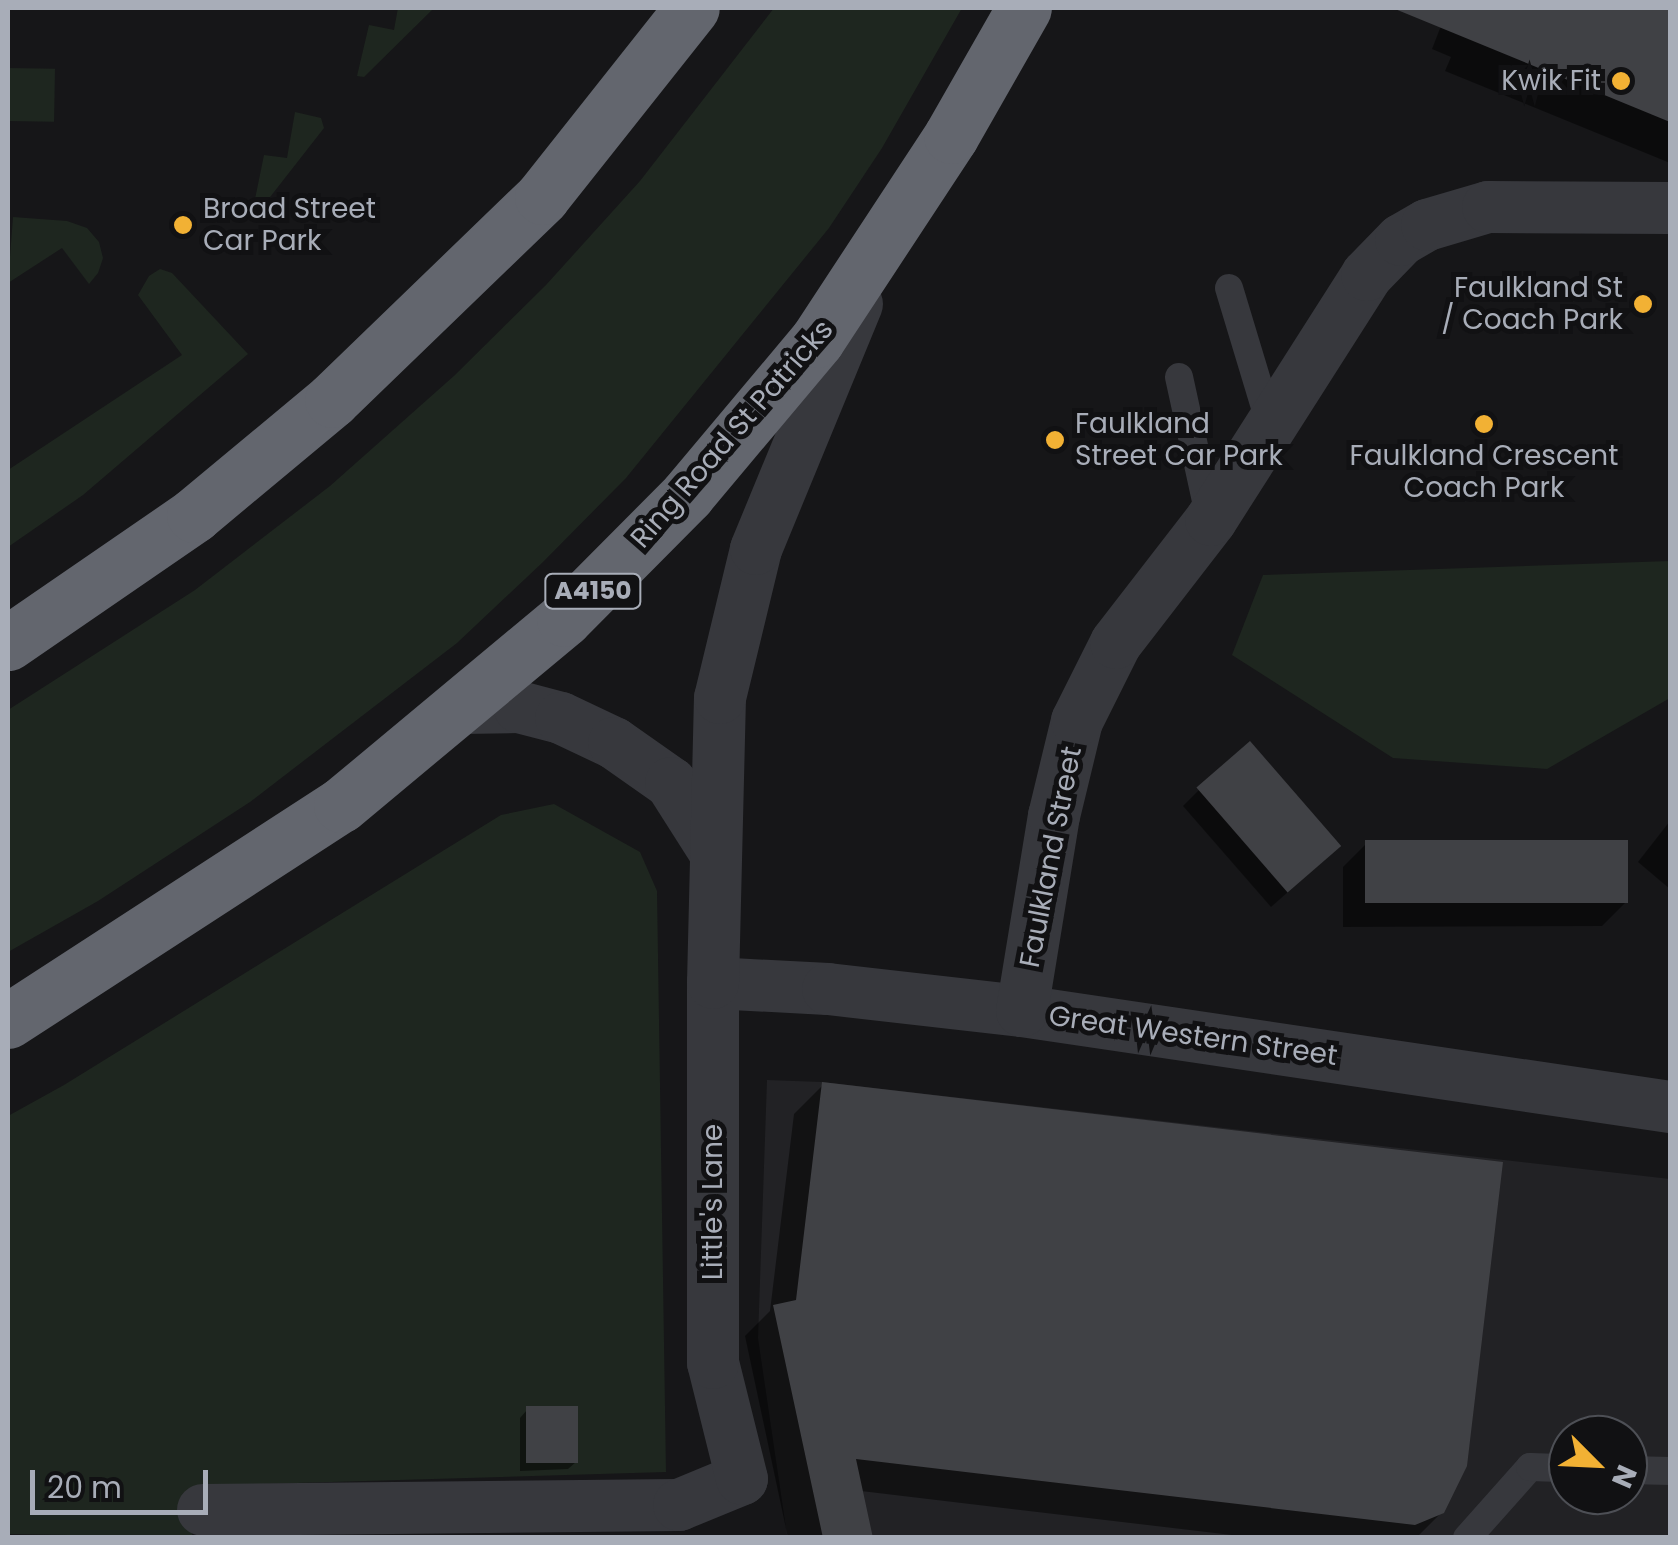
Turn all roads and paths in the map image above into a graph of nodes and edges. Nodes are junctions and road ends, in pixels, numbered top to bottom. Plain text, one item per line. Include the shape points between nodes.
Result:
1 (692, 8) edge
2 (1024, 8) edge
3 (1670, 208) edge
4 (880, 247) junction
5 (1228, 288) dead end
6 (1179, 377) dead end
7 (1270, 424) junction
8 (1210, 520) junction
9 (8, 644) edge
10 (464, 708) junction
11 (716, 854) junction
12 (713, 983) junction
13 (1022, 1011) junction
14 (8, 1021) edge
15 (1670, 1107) edge
16 (1548, 1467) edge
17 (203, 1510) dead end
18 (681, 1521) edge
19 (618, 1523) edge
20 (1467, 1538) edge

1 - 9 highway via 542,197 332,400 194,515
2 - 4 highway, Ring Road St Patricks / A4150
3 - 7 street, Faulkland Street via 1488,207 1427,225 1401,240 1368,274
4 - 10 highway, Ring Road St Patricks / A4150 via 817,340 687,494 564,620
4 - 11 street, Little's Lane via 749,576 720,698
5 - 7 lane
6 - 8 lane
7 - 8 street, Faulkland Street
8 - 13 street, Faulkland Street via 1116,643 1077,721
10 - 11 street via 519,708 562,718 614,743 672,784
10 - 14 highway, Ring Road St Patricks / A4150 via 341,805
11 - 12 street, Little's Lane
12 - 13 street, Great Western Street via 828,988
12 - 18 street, Little's Lane via 713,1363 742,1479
13 - 15 street, Great Western Street
16 - 20 lane via 1530,1467
17 - 19 street
18 - 19 street

